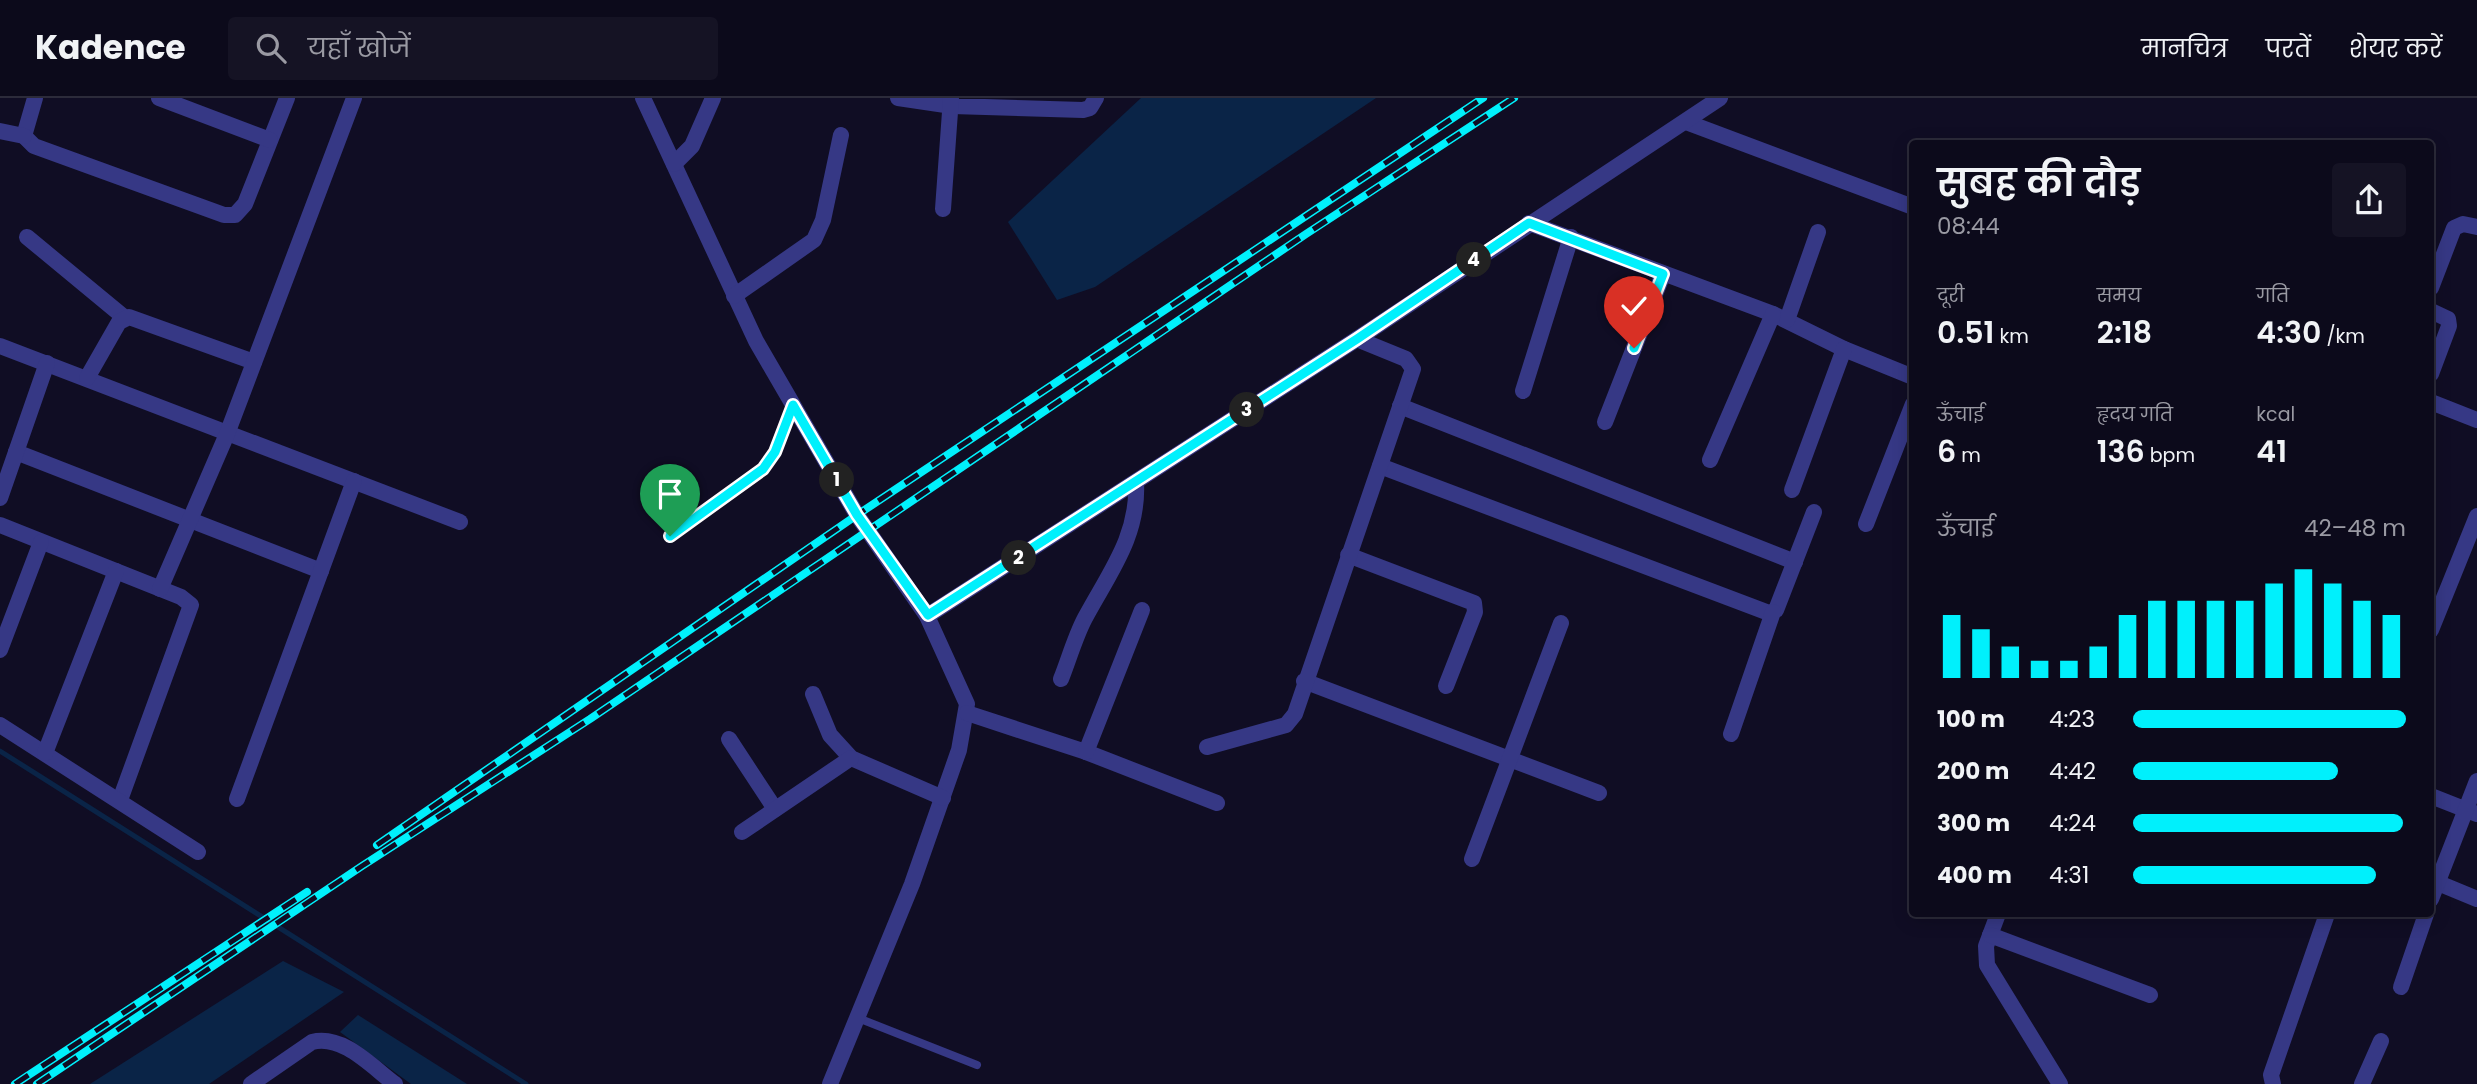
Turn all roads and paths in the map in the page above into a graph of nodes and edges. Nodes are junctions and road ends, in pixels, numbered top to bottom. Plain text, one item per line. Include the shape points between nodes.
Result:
1 (35, 98) edge
2 (159, 98) edge
3 (287, 98) edge
4 (354, 98) edge
5 (643, 98) edge
6 (713, 98) edge
7 (898, 98) edge
8 (1096, 98) edge
9 (1720, 98) edge
10 (951, 102) edge
11 (1686, 121) junction
12 (0, 131) edge
13 (841, 135) dead end
14 (24, 136) junction
15 (270, 141) junction
16 (674, 164) junction
17 (1909, 205) edge
18 (943, 208) dead end
19 (1529, 223) junction
20 (2476, 223) edge
21 (1818, 232) dead end
22 (27, 237) dead end
23 (1571, 237) junction
24 (2437, 252) edge
25 (2434, 270) edge
26 (1663, 274) junction
27 (734, 296) junction
28 (2434, 312) edge
29 (125, 317) junction
30 (1780, 317) junction
31 (1357, 339) junction
32 (0, 346) edge
33 (1844, 349) junction
34 (254, 362) junction
35 (47, 363) junction
36 (2434, 366) edge
37 (1909, 375) edge
38 (87, 378) junction
39 (1523, 391) dead end
40 (2434, 403) edge
41 (793, 405) junction
42 (1400, 406) junction
43 (1909, 414) edge
44 (2477, 420) edge
45 (1605, 422) dead end
46 (227, 434) junction
47 (16, 452) junction
48 (1710, 460) dead end
49 (1380, 466) junction
50 (354, 481) junction
51 (1136, 482) junction
52 (1792, 490) dead end
53 (0, 498) edge
54 (1814, 512) dead end
55 (2477, 516) edge
56 (191, 521) junction
57 (460, 522) dead end
58 (1866, 524) dead end
59 (0, 525) edge
60 (670, 536) dead end
61 (41, 542) junction
62 (1348, 555) junction
63 (1795, 562) junction
64 (116, 571) junction
65 (321, 571) junction
66 (160, 589) junction
67 (1142, 610) dead end
68 (1773, 612) junction
69 (928, 615) junction
70 (2434, 615) edge
71 (1561, 623) dead end
72 (0, 650) edge
73 (1061, 679) dead end
74 (1304, 681) junction
75 (1446, 685) dead end
76 (814, 694) dead end
77 (967, 713) junction
78 (0, 725) edge
79 (1731, 734) dead end
80 (729, 739) dead end
81 (1207, 747) dead end
82 (1086, 752) junction
83 (45, 753) junction
84 (851, 758) junction
85 (1508, 758) junction
86 (2477, 781) edge
87 (1599, 793) dead end
88 (2434, 797) edge
89 (943, 798) junction
90 (237, 799) dead end
91 (120, 800) junction
92 (1217, 803) dead end
93 (775, 809) junction
94 (2472, 812) edge
95 (742, 832) dead end
96 (198, 852) dead end
97 (1472, 859) dead end
98 (2434, 879) edge
99 (2434, 881) edge
100 (2477, 900) edge
101 (1997, 917) edge
102 (2326, 917) edge
103 (2425, 917) edge
104 (1990, 935) junction
105 (2401, 987) dead end
106 (2150, 995) dead end
107 (858, 1018) junction
108 (2381, 1041) dead end
109 (977, 1065) dead end
110 (251, 1084) edge
111 (396, 1084) edge
112 (830, 1084) edge
113 (2060, 1084) edge
114 (2273, 1084) edge
115 (2362, 1084) edge

1 - 14 street
2 - 15 street
3 - 15 street
4 - 34 street
5 - 16 street
6 - 16 street via 692,146
7 - 10 street
8 - 10 street via 1083,110
9 - 11 street
10 - 18 street
11 - 17 street
11 - 19 street
12 - 14 street
13 - 27 street via 814,240
14 - 15 street via 34,146 224,215 235,215 246,205
16 - 27 street
19 - 23 street
19 - 31 street
20 - 24 street via 2454,228
21 - 30 street
22 - 29 street
23 - 26 street
23 - 39 street
24 - 25 street
26 - 30 street
26 - 45 street
27 - 41 street
28 - 36 street via 2448,319 2449,326
29 - 34 street
29 - 38 street
30 - 33 street
30 - 48 street
31 - 42 street via 1411,364
31 - 51 street
32 - 35 street
33 - 37 street
33 - 52 street
34 - 46 street
35 - 38 street
35 - 47 street
38 - 46 street
40 - 44 street
41 - 60 lane via 775,452 763,469
41 - 69 street via 857,515
42 - 49 street
42 - 63 street
43 - 58 street
46 - 50 street
46 - 56 street
47 - 53 street
47 - 56 street
49 - 62 street
49 - 68 street
50 - 57 street
50 - 65 street
51 - 69 street
51 - 73 street via 1133,523
54 - 63 street
55 - 70 street
56 - 65 street
56 - 66 street
59 - 61 street
61 - 64 street
61 - 72 street
62 - 74 street
62 - 75 street via 1474,603 1475,612
63 - 68 street
64 - 66 street
64 - 83 street
65 - 90 street
66 - 91 street via 187,601 190,614
67 - 82 street
68 - 79 street
69 - 77 street via 965,695
71 - 85 street
74 - 81 street via 1295,715 1286,725
74 - 85 street
76 - 84 street via 830,735
77 - 82 street
77 - 89 street
78 - 83 street
80 - 93 street
82 - 92 street
83 - 91 street
84 - 89 street
84 - 93 street
85 - 87 street
85 - 97 street
86 - 94 street
88 - 94 street
89 - 107 street
91 - 96 street
93 - 95 street
94 - 98 street
99 - 100 street
101 - 104 street
102 - 114 street via 2271,1075
103 - 105 street
104 - 106 street
104 - 113 street via 1987,965
107 - 109 lane
107 - 112 street
108 - 115 street
110 - 111 street via 312,1042 323,1040 343,1045

